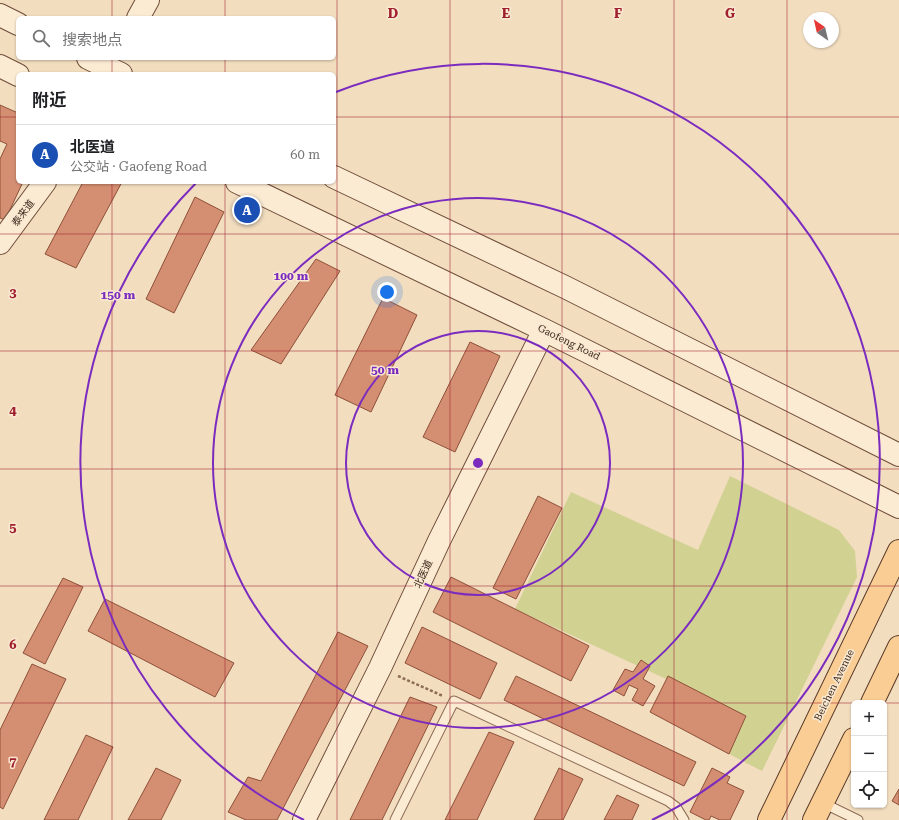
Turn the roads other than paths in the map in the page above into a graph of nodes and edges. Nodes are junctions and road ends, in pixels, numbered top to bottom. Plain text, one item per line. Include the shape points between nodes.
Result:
1 (148, 0) edge
2 (0, 15) edge
3 (139, 16) edge
4 (16, 23) edge
5 (93, 60) edge
6 (0, 66) edge
7 (115, 69) edge
8 (16, 74) edge
9 (336, 178) edge
10 (44, 184) edge
11 (241, 184) edge
12 (0, 242) edge
13 (544, 330) junction
14 (899, 455) edge
15 (899, 507) edge
16 (899, 550) edge
17 (899, 647) edge
18 (873, 700) edge
19 (851, 745) edge
20 (818, 811) edge
21 (304, 820) edge
22 (395, 820) edge
23 (684, 820) edge
24 (769, 820) edge
25 (858, 820) edge

1 - 3 main road
2 - 4 main road
5 - 7 main road
6 - 8 main road
9 - 14 main road via 565,287
10 - 12 main road, 泰来道
11 - 13 main road, Gaofeng Road
13 - 15 main road, Gaofeng Road
13 - 21 main road, 北医道
16 - 24 main road, Beichen Avenue
17 - 18 main road
19 - 20 main road
20 - 25 lane
22 - 23 lane via 454,701 668,800 682,814

